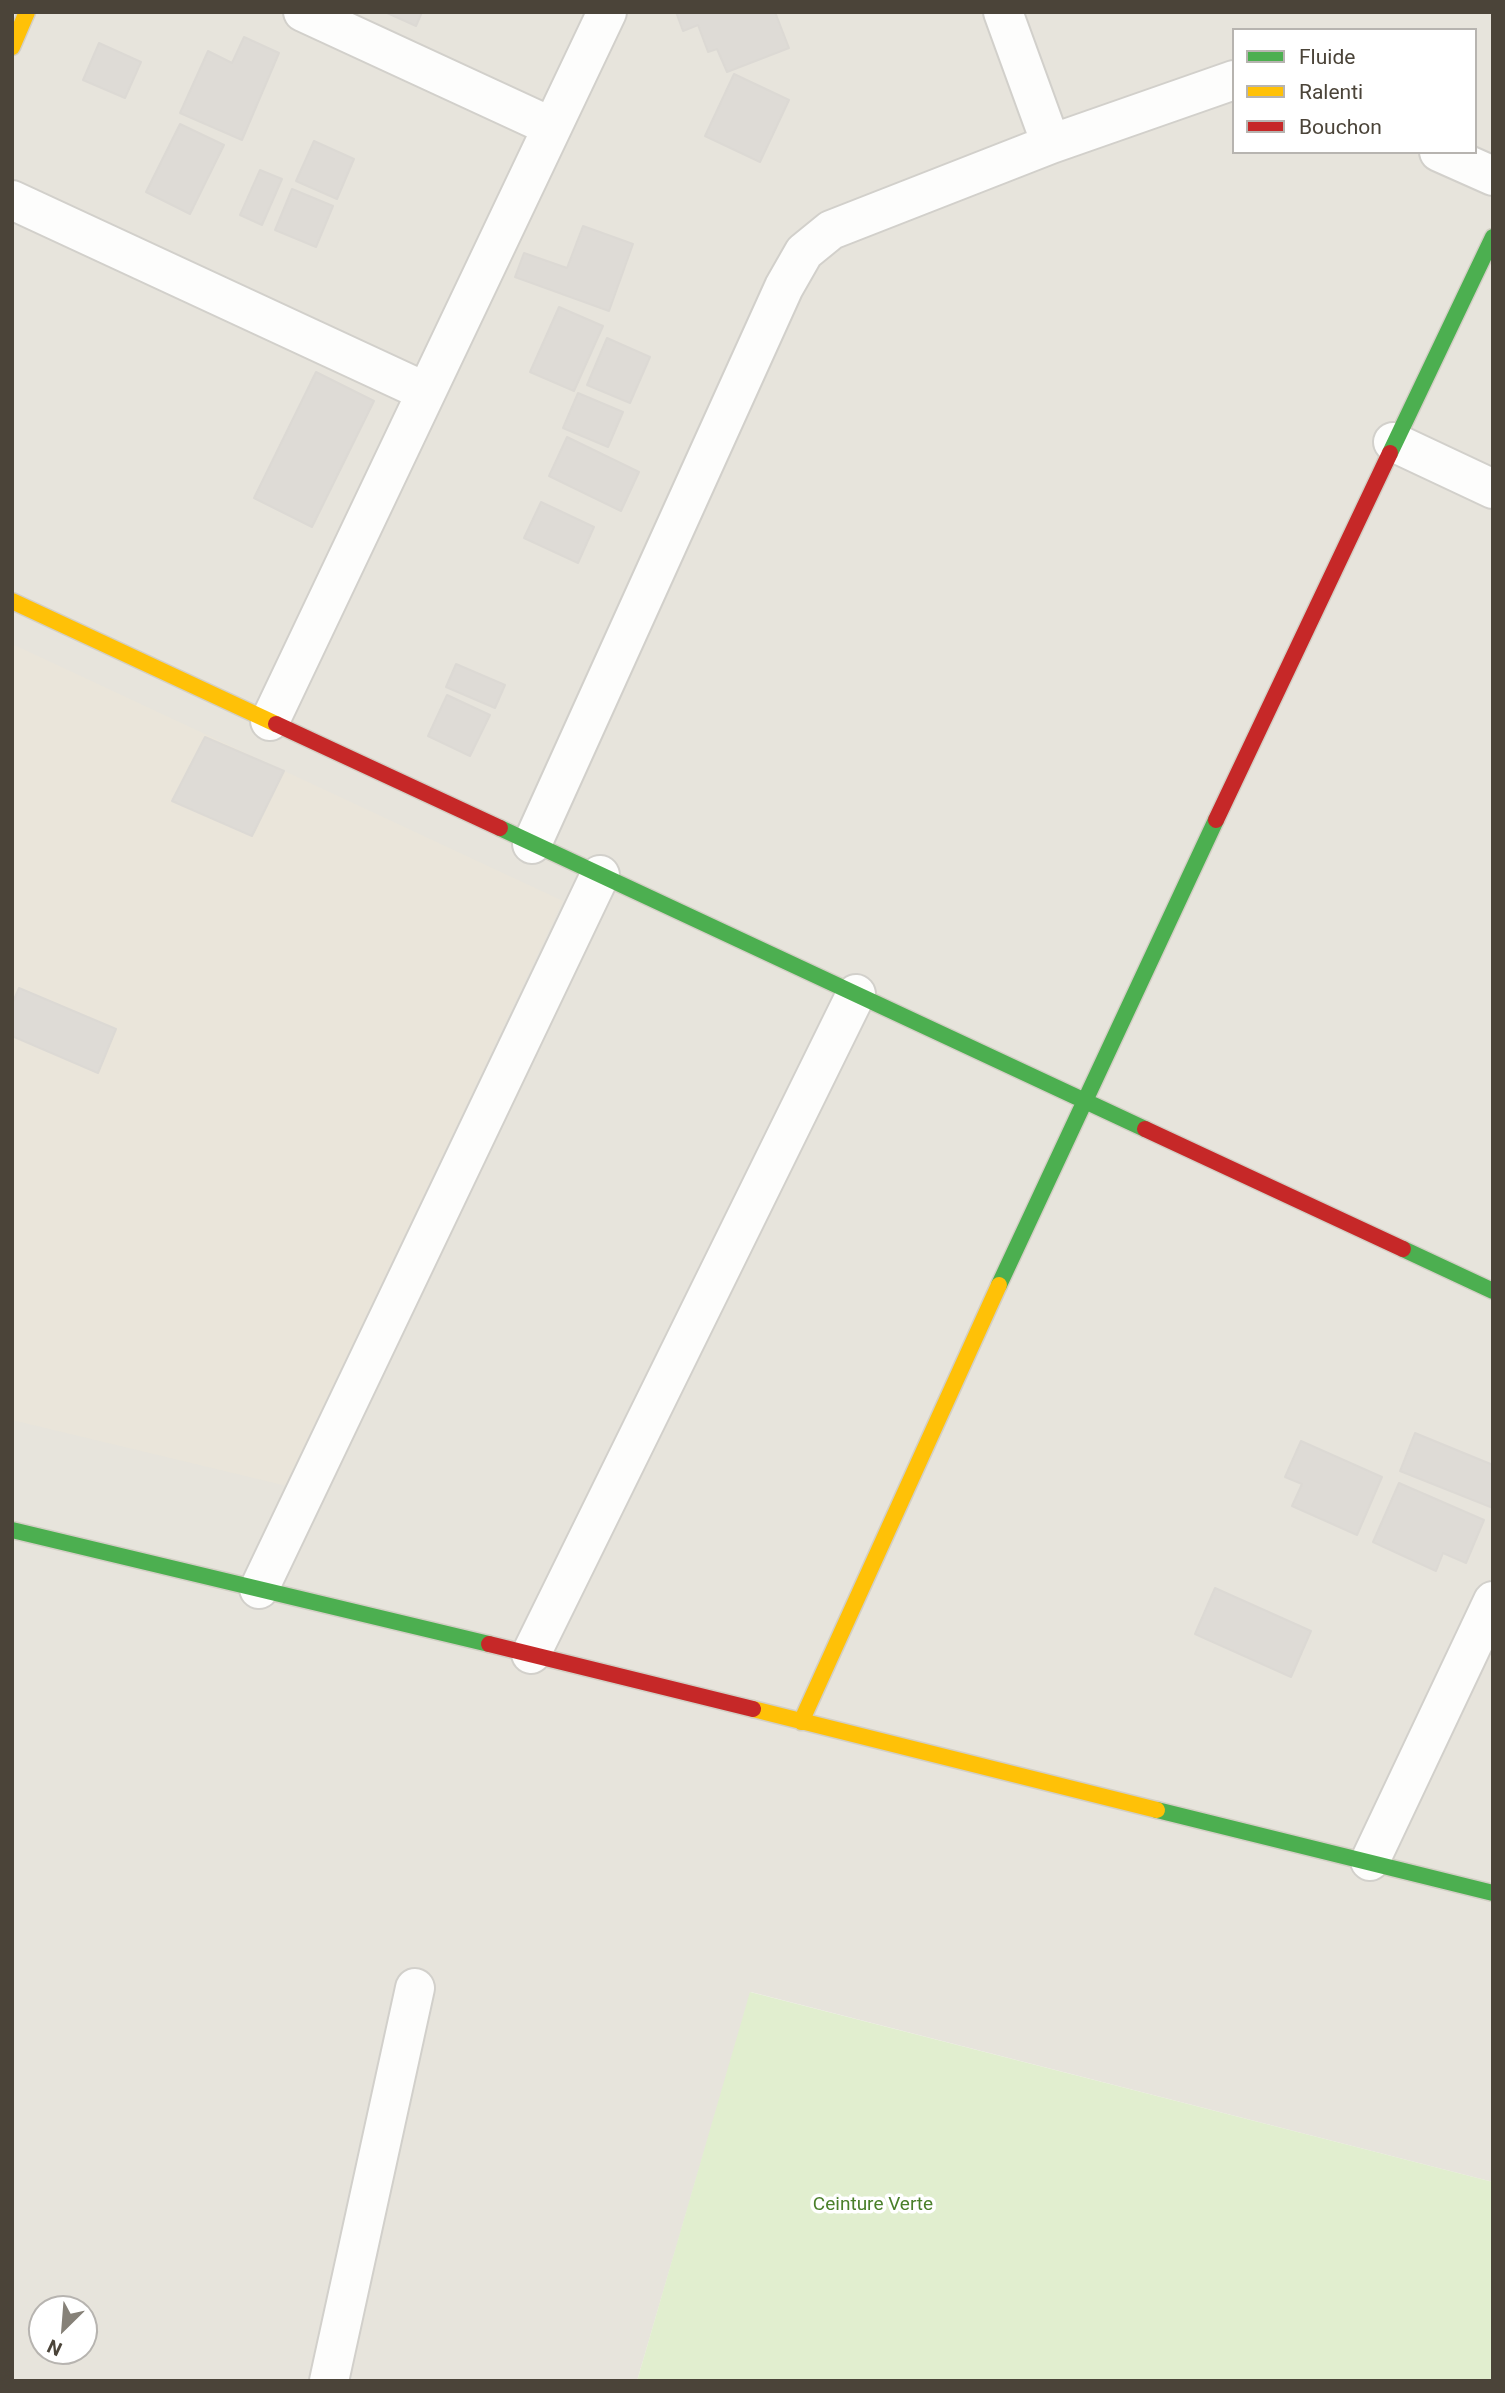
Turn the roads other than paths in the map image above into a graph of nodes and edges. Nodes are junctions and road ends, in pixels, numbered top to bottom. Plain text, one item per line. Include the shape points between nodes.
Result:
1 (27, 12) edge
2 (303, 12) edge
3 (607, 12) edge
4 (1003, 12) edge
5 (12, 47) edge
6 (1232, 81) edge
7 (552, 127) junction
8 (1051, 144) junction
9 (1444, 154) edge
10 (1493, 176) edge
11 (12, 200) edge
12 (1493, 237) edge
13 (426, 392) junction
14 (1393, 442) junction
15 (1493, 489) edge
16 (12, 601) edge
17 (270, 721) junction
18 (533, 844) junction
19 (600, 875) junction
20 (856, 994) junction
21 (1083, 1100) junction
22 (1493, 1291) edge
23 (12, 1530) edge
24 (259, 1589) junction
25 (1493, 1601) edge
26 (531, 1654) junction
27 (801, 1722) junction
28 (1370, 1861) junction
29 (1493, 1893) edge
30 (415, 1988) dead end
31 (329, 2381) edge

1 - 5 street
2 - 7 street
3 - 7 street
4 - 8 street
6 - 8 street
7 - 13 street
8 - 18 street via 831,230 804,252 784,287
9 - 10 street
11 - 13 street
12 - 14 street
13 - 17 street
14 - 15 street
14 - 21 street
16 - 17 street
17 - 18 street
18 - 19 street
19 - 20 street
19 - 24 street
20 - 21 street
20 - 26 street
21 - 22 street
21 - 27 street
23 - 24 street
24 - 26 street
25 - 28 street
26 - 27 street
27 - 28 street
28 - 29 street
30 - 31 street

